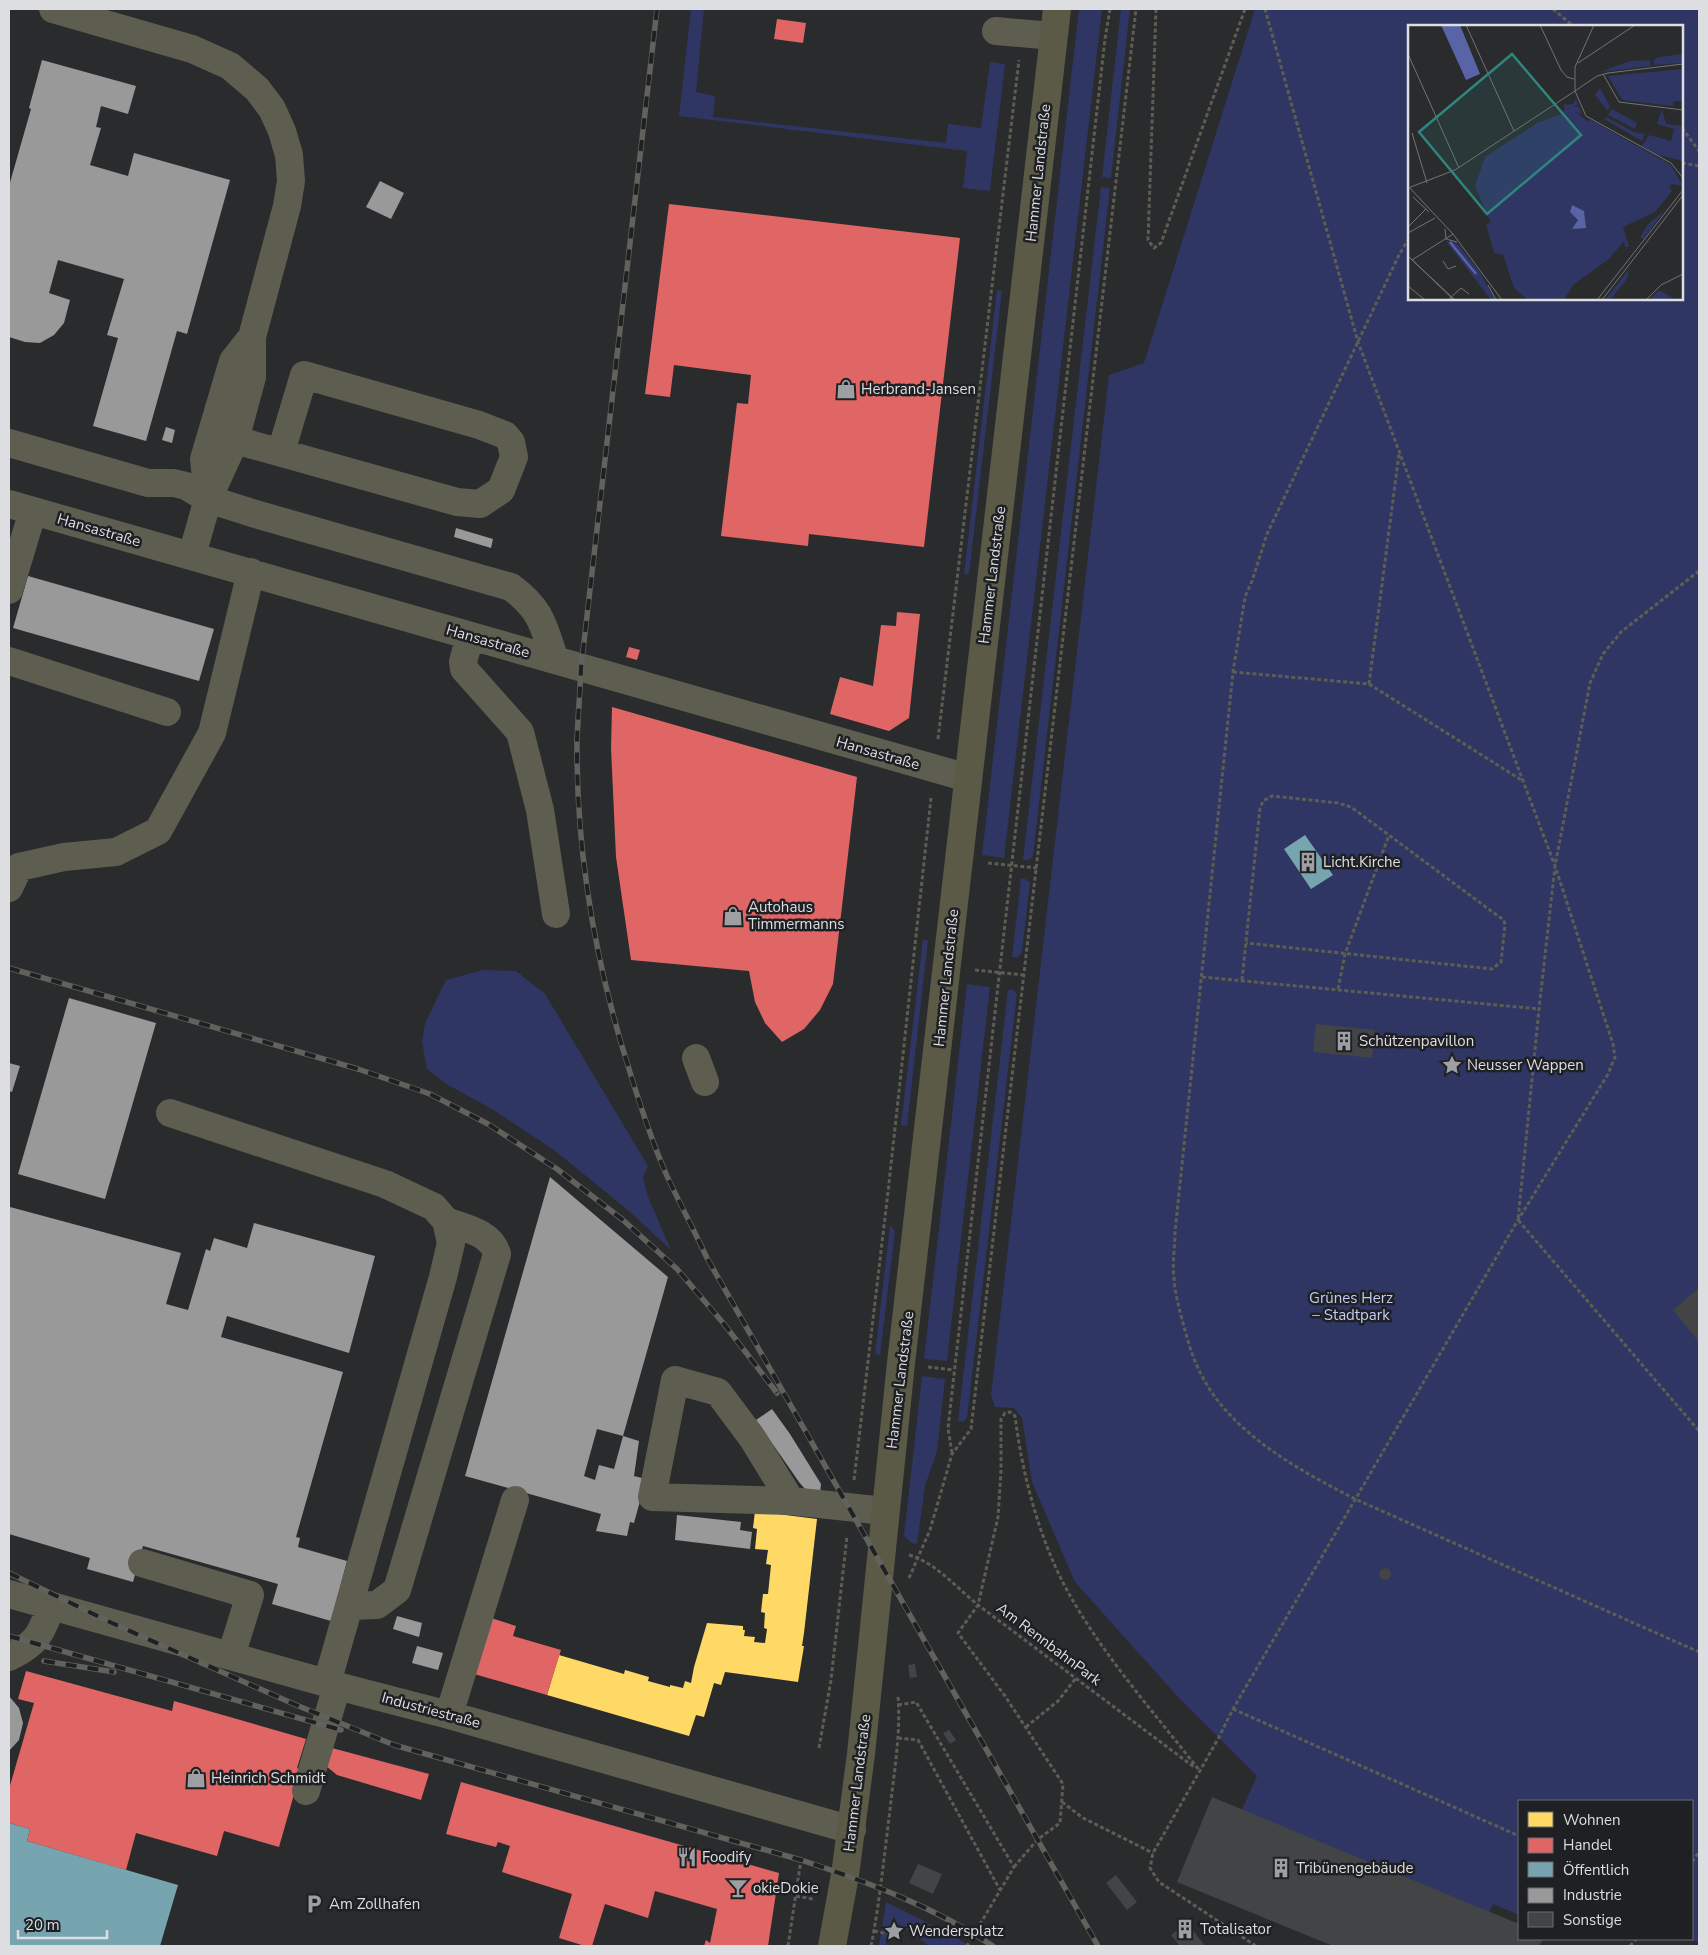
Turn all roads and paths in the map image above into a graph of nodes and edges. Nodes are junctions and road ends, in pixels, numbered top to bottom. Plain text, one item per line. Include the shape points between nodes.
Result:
1 (52, 9) edge
2 (1057, 9) edge
3 (1110, 9) edge
4 (1136, 9) edge
5 (1156, 9) edge
6 (1245, 9) edge
7 (1265, 9) edge
8 (1553, 9) edge
9 (1572, 25) edge
10 (996, 31) dead end
11 (1053, 36) junction
12 (1018, 67) dead end
13 (1683, 129) edge
14 (1699, 151) edge
15 (1683, 163) edge
16 (1699, 166) edge
17 (1408, 240) edge
18 (252, 337) junction
19 (1358, 342) junction
20 (9, 428) edge
21 (235, 440) junction
22 (9, 442) edge
23 (281, 452) junction
24 (1399, 453) junction
25 (174, 483) junction
26 (208, 499) junction
27 (21, 508) edge
28 (192, 555) junction
29 (1699, 571) edge
30 (251, 572) junction
31 (9, 590) edge
32 (470, 636) junction
33 (555, 660) junction
34 (9, 661) edge
35 (1233, 672) junction
36 (1369, 684) junction
37 (167, 712) dead end
38 (935, 769) junction
39 (968, 778) junction
40 (1523, 781) junction
41 (1389, 835) junction
42 (984, 863) dead end
43 (1012, 866) junction
44 (1555, 866) junction
45 (1037, 868) junction
46 (9, 888) edge
47 (556, 914) dead end
48 (1246, 943) junction
49 (1345, 954) junction
50 (973, 970) dead end
51 (1000, 972) junction
52 (1024, 975) junction
53 (1202, 977) junction
54 (1242, 980) junction
55 (1338, 989) junction
56 (1538, 1009) junction
57 (170, 1113) dead end
58 (1518, 1220) junction
59 (446, 1221) junction
60 (1699, 1431) edge
61 (952, 1454) junction
62 (1355, 1499) junction
63 (515, 1500) dead end
64 (791, 1501) junction
65 (850, 1508) junction
66 (885, 1511) junction
67 (882, 1547) junction
68 (919, 1558) junction
69 (142, 1563) dead end
70 (9, 1594) edge
71 (978, 1605) junction
72 (51, 1606) junction
73 (349, 1606) junction
74 (21, 1639) edge
75 (1699, 1652) edge
76 (231, 1656) junction
77 (9, 1657) edge
78 (1076, 1678) junction
79 (332, 1684) junction
80 (898, 1705) dead end
81 (1233, 1708) junction
82 (449, 1715) junction
83 (1026, 1728) junction
84 (898, 1738) dead end
85 (818, 1748) dead end
86 (896, 1759) dead end
87 (1199, 1770) junction
88 (306, 1791) dead end
89 (1062, 1802) junction
90 (852, 1830) junction
91 (1518, 1836) edge
92 (1153, 1853) junction
93 (801, 1860) dead end
94 (1014, 1867) junction
95 (1000, 1890) junction
96 (874, 1932) junction
97 (888, 1934) dead end
98 (788, 1946) edge
99 (832, 1946) edge
100 (871, 1946) edge
101 (967, 1946) edge
102 (1256, 1946) edge

1 - 18 street via 213,57 243,75 272,110 289,155 291,182
2 - 11 main road, Hammer Landstraße
3 - 43 path
4 - 45 path
5 - 6 path via 1148,240 1154,248 1161,243
7 - 19 path
8 - 9 path
10 - 11 street
11 - 39 main road, Hammer Landstraße
12 - 38 path
13 - 14 path
15 - 16 path
17 - 19 path
18 - 21 street via 252,377
18 - 26 street via 233,361 204,459
19 - 24 path
19 - 35 path via 1267,534 1245,597
20 - 25 street via 153,467
21 - 23 street
21 - 26 street
22 - 25 street via 148,483
23 - 23 street via 457,502 480,504 501,490 514,457 506,434 304,375
24 - 36 path
24 - 40 path
25 - 26 street
26 - 28 street
26 - 33 street via 510,588 526,599 540,616
27 - 28 street, Hansastraße
27 - 31 street
28 - 30 street, Hansastraße
29 - 44 path via 1621,632 1603,654 1590,683
30 - 32 street, Hansastraße
30 - 46 street via 212,733 158,831 116,852 64,857 19,867
32 - 33 street, Hansastraße
32 - 47 street via 464,669 520,732 540,810
33 - 38 street, Hansastraße
34 - 37 street
35 - 36 path
35 - 53 path
36 - 40 path
38 - 39 street, Hansastraße
38 - 65 path
39 - 66 main road, Hammer Landstraße
40 - 44 path
41 - 48 path via 1343,804 1267,798 1260,808
41 - 49 path
41 - 49 path via 1504,920 1501,962 1492,969 1486,969
42 - 43 path
43 - 45 path
43 - 51 path
44 - 56 path
44 - 58 path via 1615,1058
45 - 52 path
48 - 49 path
48 - 54 path
49 - 55 path
50 - 51 path
51 - 52 path
51 - 61 path via 948,1428
52 - 61 path via 971,1429
53 - 54 path
53 - 62 path via 1175,1232 1174,1277 1189,1346 1212,1392 1246,1429 1288,1462
54 - 55 path
55 - 56 path
56 - 58 path
57 - 59 street via 385,1184 434,1207
58 - 60 path
58 - 62 path
59 - 73 street via 451,1243 443,1277
59 - 73 street via 488,1238 497,1254 397,1590 377,1605
61 - 68 path
62 - 75 path
62 - 81 path
63 - 82 street
64 - 64 street via 753,1439 718,1392 675,1380 652,1498
64 - 65 street
65 - 66 street
65 - 85 path via 831,1680
66 - 67 main road, Hammer Landstraße
67 - 68 path, Am RennbahnPark
67 - 90 main road, Hammer Landstraße
68 - 71 path, Am RennbahnPark
69 - 76 street via 250,1595
70 - 72 street, Industriestraße
71 - 78 path, Am RennbahnPark
71 - 83 path via 958,1633
71 - 87 path via 998,1517 1001,1419 1010,1412 1015,1416 1018,1442 1038,1522 1052,1560 1077,1607 1112,1659
72 - 74 street via 41,1632
72 - 76 street, Industriestraße
73 - 79 street
74 - 77 street via 23,1650
76 - 79 street, Industriestraße
78 - 83 path via 1058,1701
78 - 87 path, Am RennbahnPark
79 - 82 street, Industriestraße
79 - 88 street
80 - 94 path via 916,1702
81 - 87 path
81 - 91 path
82 - 90 street, Industriestraße
83 - 89 path via 1064,1784
84 - 95 path via 918,1740
86 - 96 path
87 - 92 path
89 - 92 path via 1083,1818
89 - 94 path via 1060,1823 1037,1840
90 - 99 main road, Hammer Landstraße
92 - 102 path via 1150,1868 1159,1882
93 - 98 path
94 - 95 path
95 - 101 path
96 - 97 path
96 - 100 path

